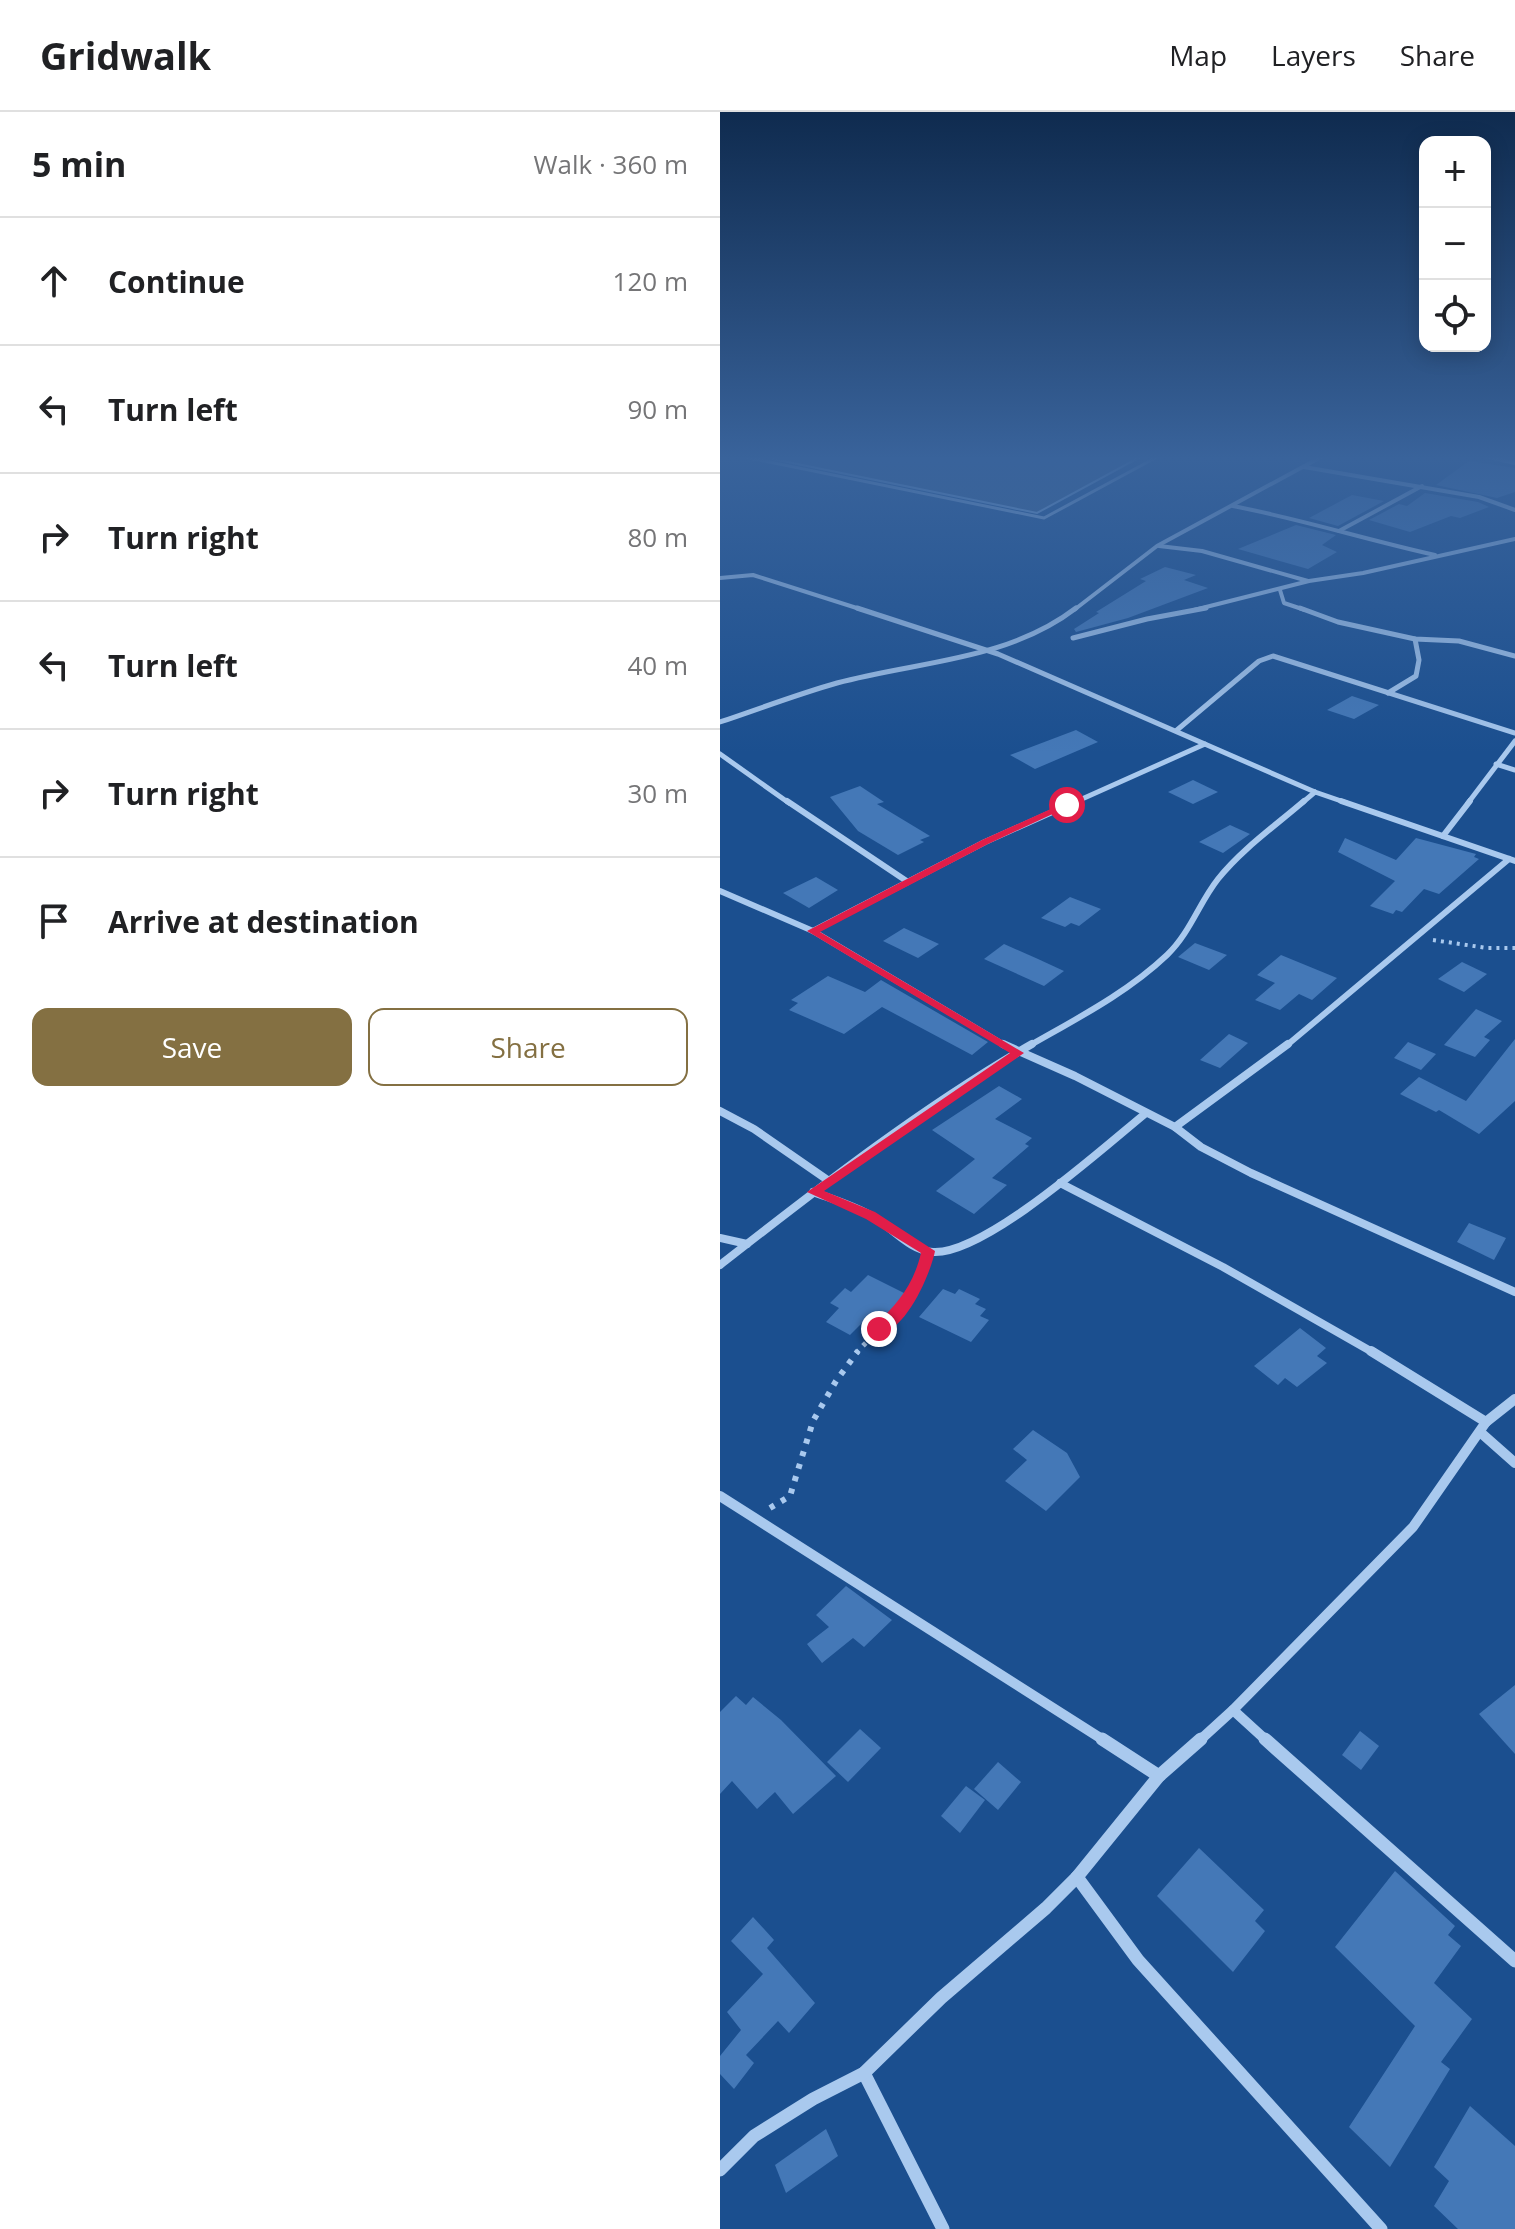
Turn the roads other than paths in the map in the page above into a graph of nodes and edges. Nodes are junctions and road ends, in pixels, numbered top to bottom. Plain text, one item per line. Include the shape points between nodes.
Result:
1 (1144, 556) edge
2 (1218, 556) edge
3 (1433, 556) edge
4 (720, 578) edge
5 (1309, 581) junction
6 (1280, 590) junction
7 (1073, 638) dead end
8 (1415, 639) junction
9 (986, 651) junction
10 (1515, 656) edge
11 (1388, 693) junction
12 (721, 721) edge
13 (1177, 730) junction
14 (1515, 733) edge
15 (1515, 741) edge
16 (1205, 744) junction
17 (720, 754) edge
18 (1496, 764) junction
19 (1515, 770) edge
20 (1315, 792) junction
21 (1443, 836) junction
22 (1512, 860) edge
23 (908, 882) junction
24 (720, 891) edge
25 (813, 931) junction
26 (1018, 1053) junction
27 (720, 1111) edge
28 (1146, 1113) junction
29 (1175, 1127) junction
30 (829, 1181) junction
31 (1060, 1183) junction
32 (813, 1192) junction
33 (720, 1238) edge
34 (747, 1244) junction
35 (720, 1265) edge
36 (1515, 1292) edge
37 (1515, 1399) edge
38 (1483, 1427) junction
39 (1515, 1463) edge
40 (720, 1496) edge
41 (1233, 1710) junction
42 (1159, 1776) junction
43 (1077, 1877) junction
44 (1515, 1961) edge
45 (864, 2073) junction
46 (720, 2170) edge
47 (943, 2229) edge
48 (1381, 2229) edge

1 - 9 street via 1043,631
2 - 5 street
3 - 5 street
4 - 9 street via 753,575
5 - 6 street
6 - 7 street
6 - 8 street via 1284,603 1296,609
8 - 10 street via 1459,641
8 - 11 street via 1416,676
9 - 12 street via 838,683
9 - 13 street
11 - 13 street via 1273,656 1259,661
11 - 14 street
13 - 16 street
15 - 18 street
16 - 20 street
16 - 23 street
17 - 23 street
18 - 19 street
18 - 21 street
20 - 21 street
20 - 26 street via 1233,861 1168,954 1107,1001
21 - 22 street
22 - 29 street via 1267,1062
23 - 25 street
24 - 25 street
25 - 26 street
26 - 28 street
26 - 30 street
27 - 30 street
28 - 29 street
28 - 31 street
29 - 36 street via 1201,1147 1291,1192
30 - 32 street
31 - 32 street via 985,1233 951,1250 928,1251 870,1215
31 - 38 street via 1369,1347
32 - 34 street
33 - 34 street
34 - 35 street
37 - 38 street
38 - 39 street
38 - 41 street via 1413,1527
40 - 42 street
41 - 42 street
41 - 44 street
42 - 43 street
43 - 45 street
43 - 48 street via 1138,1960
45 - 46 street via 754,2136
45 - 47 street

